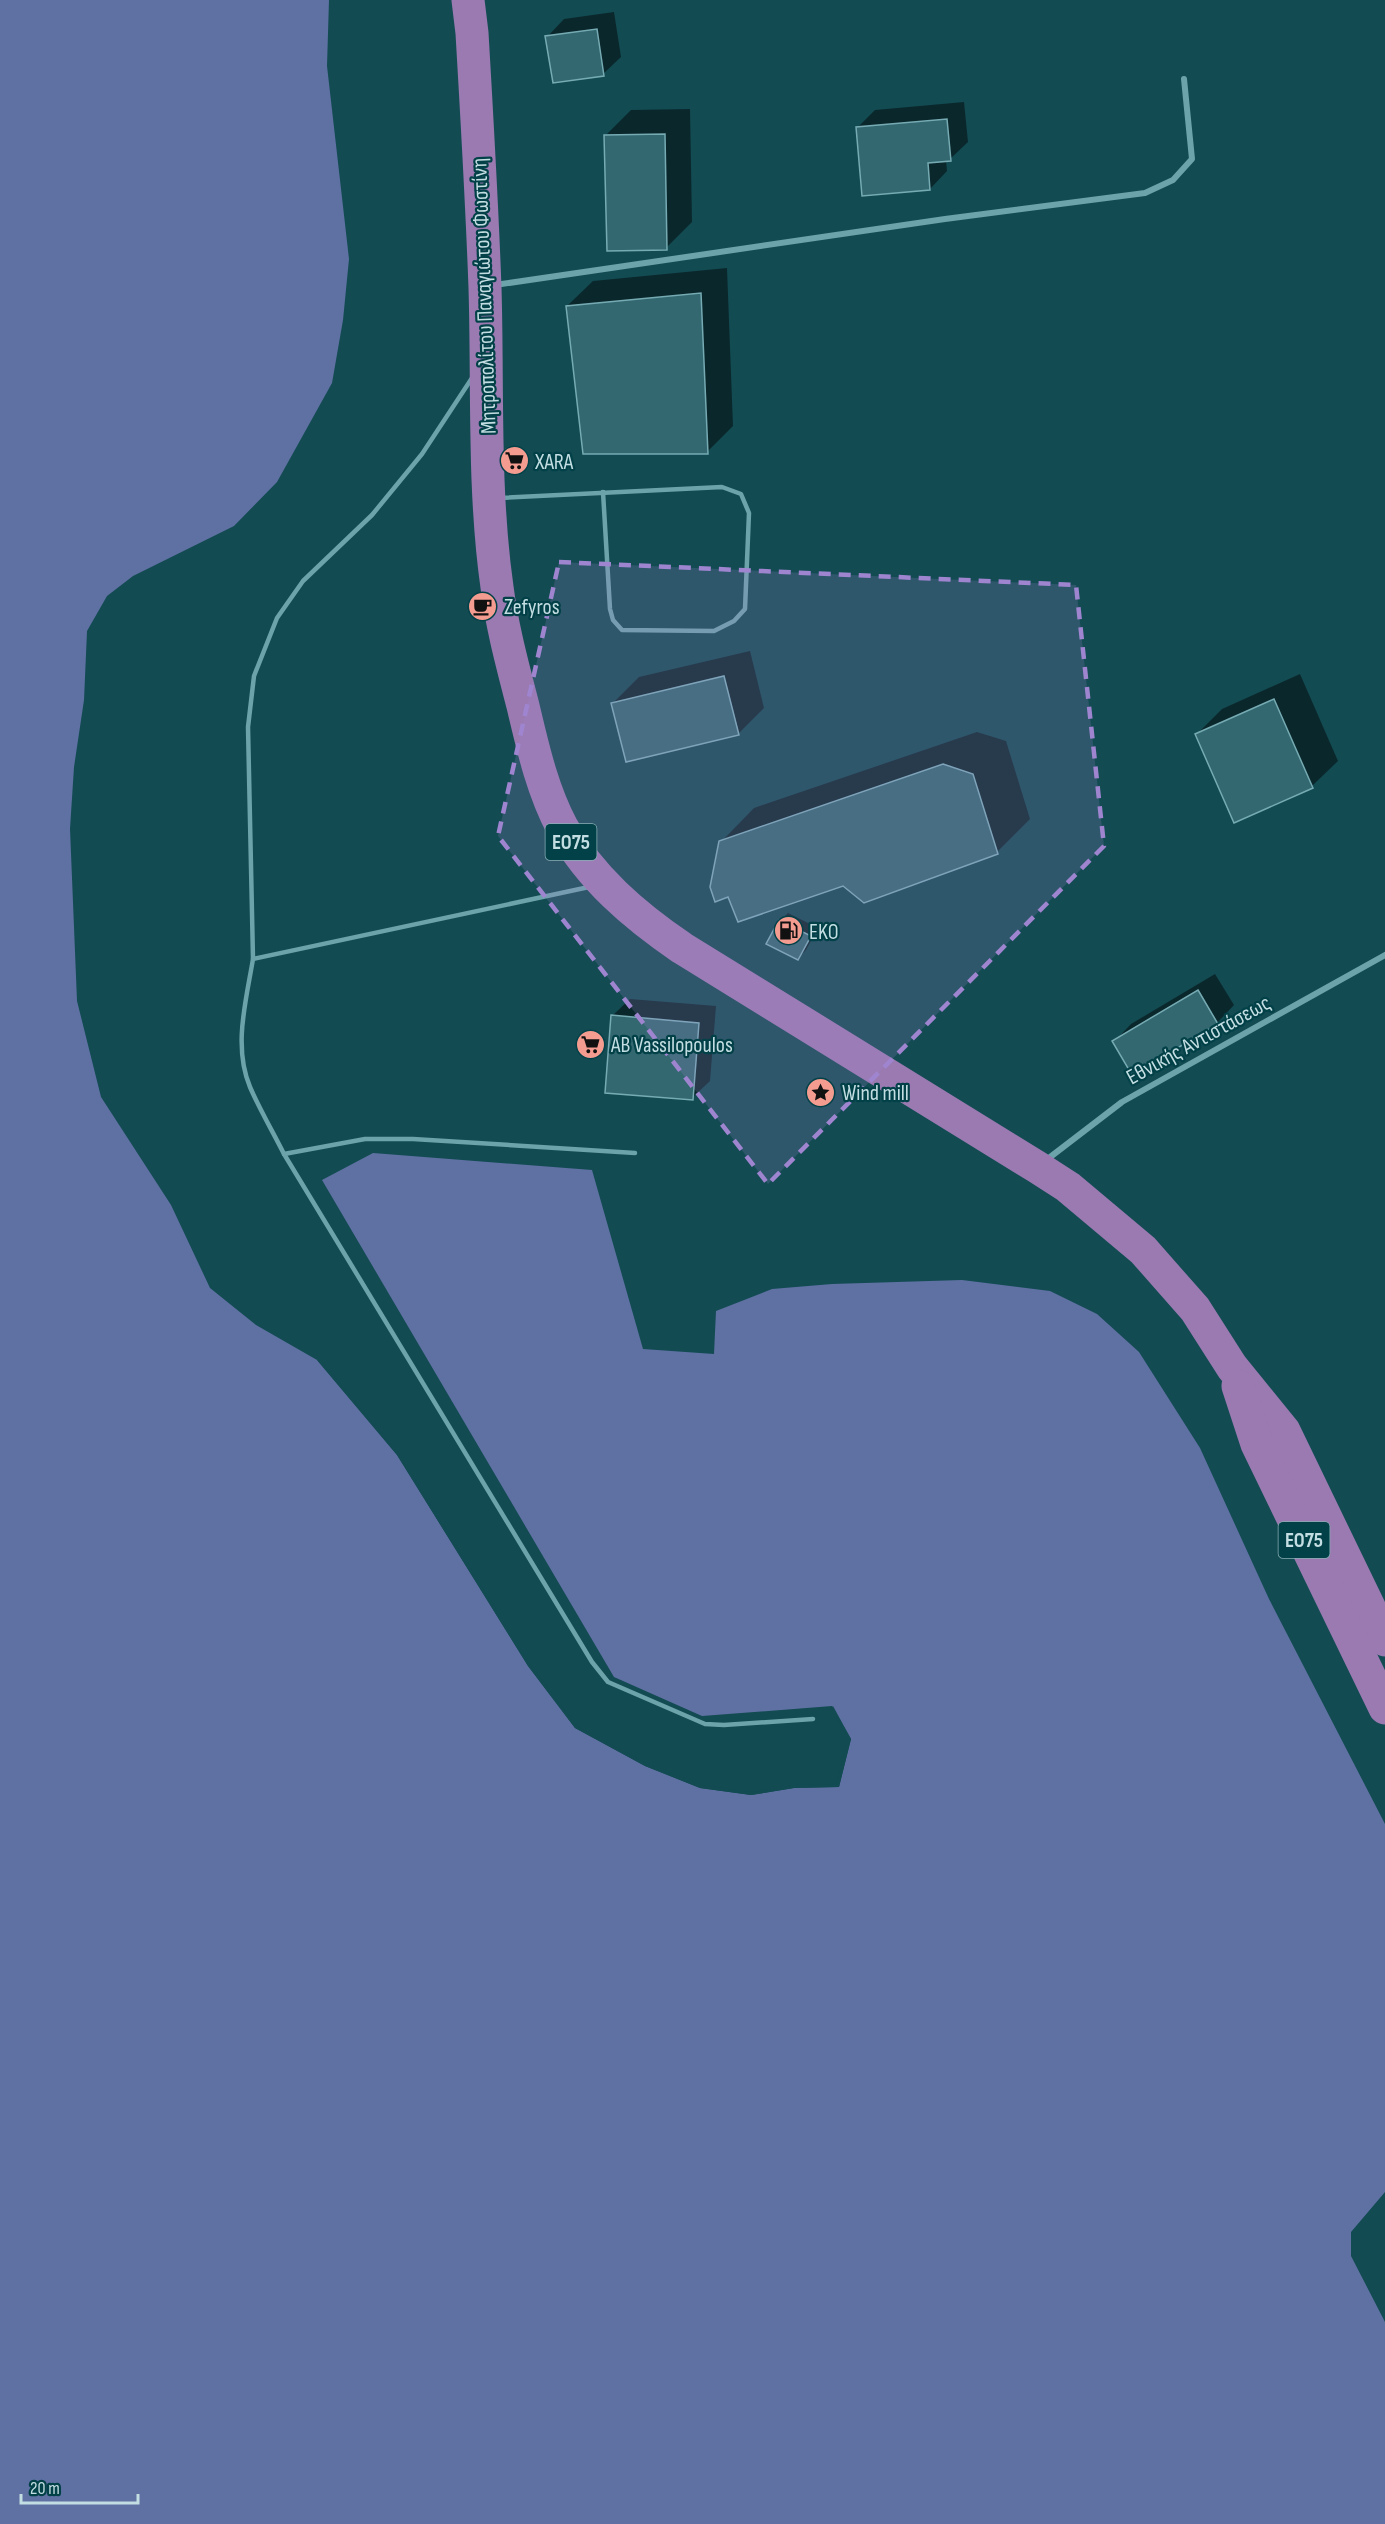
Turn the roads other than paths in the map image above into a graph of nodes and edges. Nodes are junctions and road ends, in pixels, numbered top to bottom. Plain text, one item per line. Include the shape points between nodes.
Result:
1 (468, 0) edge
2 (1184, 79) dead end
3 (485, 287) junction
4 (480, 365) junction
5 (603, 492) junction
6 (490, 498) junction
7 (603, 884) junction
8 (1385, 955) edge
9 (253, 959) junction
10 (635, 1153) dead end
11 (284, 1154) junction
12 (1037, 1167) junction
13 (1232, 1367) junction
14 (1385, 1640) edge
15 (1385, 1708) edge
16 (813, 1719) dead end

1 - 3 main road, Μητροπολίτου Παναγιώτου Φωστίνη / ΕΟ75
2 - 3 street via 1192,159 1173,180 1145,193
3 - 4 main road, Μητροπολίτου Παναγιώτου Φωστίνη / ΕΟ75
4 - 6 main road, Μητροπολίτου Παναγιώτου Φωστίνη / ΕΟ75
4 - 9 lane via 423,454 372,515 303,581 277,618 254,676 248,727
5 - 5 lane via 610,609 613,621 622,630 714,631 734,621 745,609 749,513 741,494 722,487
5 - 6 lane
6 - 7 main road, Μητροπολίτου Παναγιώτου Φωστίνη / ΕΟ75 via 502,620 538,766 550,803 574,848
7 - 9 lane
7 - 12 main road, Μητροπολίτου Παναγιώτου Φωστίνη / ΕΟ75 via 655,930 682,948
8 - 12 street, Εθνικής Αντιστάσεως via 1122,1102
9 - 11 lane via 242,1025 243,1059 250,1086
10 - 11 lane via 365,1139
11 - 16 lane via 586,1652 608,1682 705,1724
12 - 13 main road, Μητροπολίτου Παναγιώτου Φωστίνη / ΕΟ75 via 1068,1187 1143,1250 1195,1309
13 - 14 main road, Μητροπολίτου Παναγιώτου Φωστίνη / ΕΟ75 via 1284,1431 1374,1609
13 - 15 main road, Μητροπολίτου Παναγιώτου Φωστίνη / ΕΟ75 via 1257,1444

